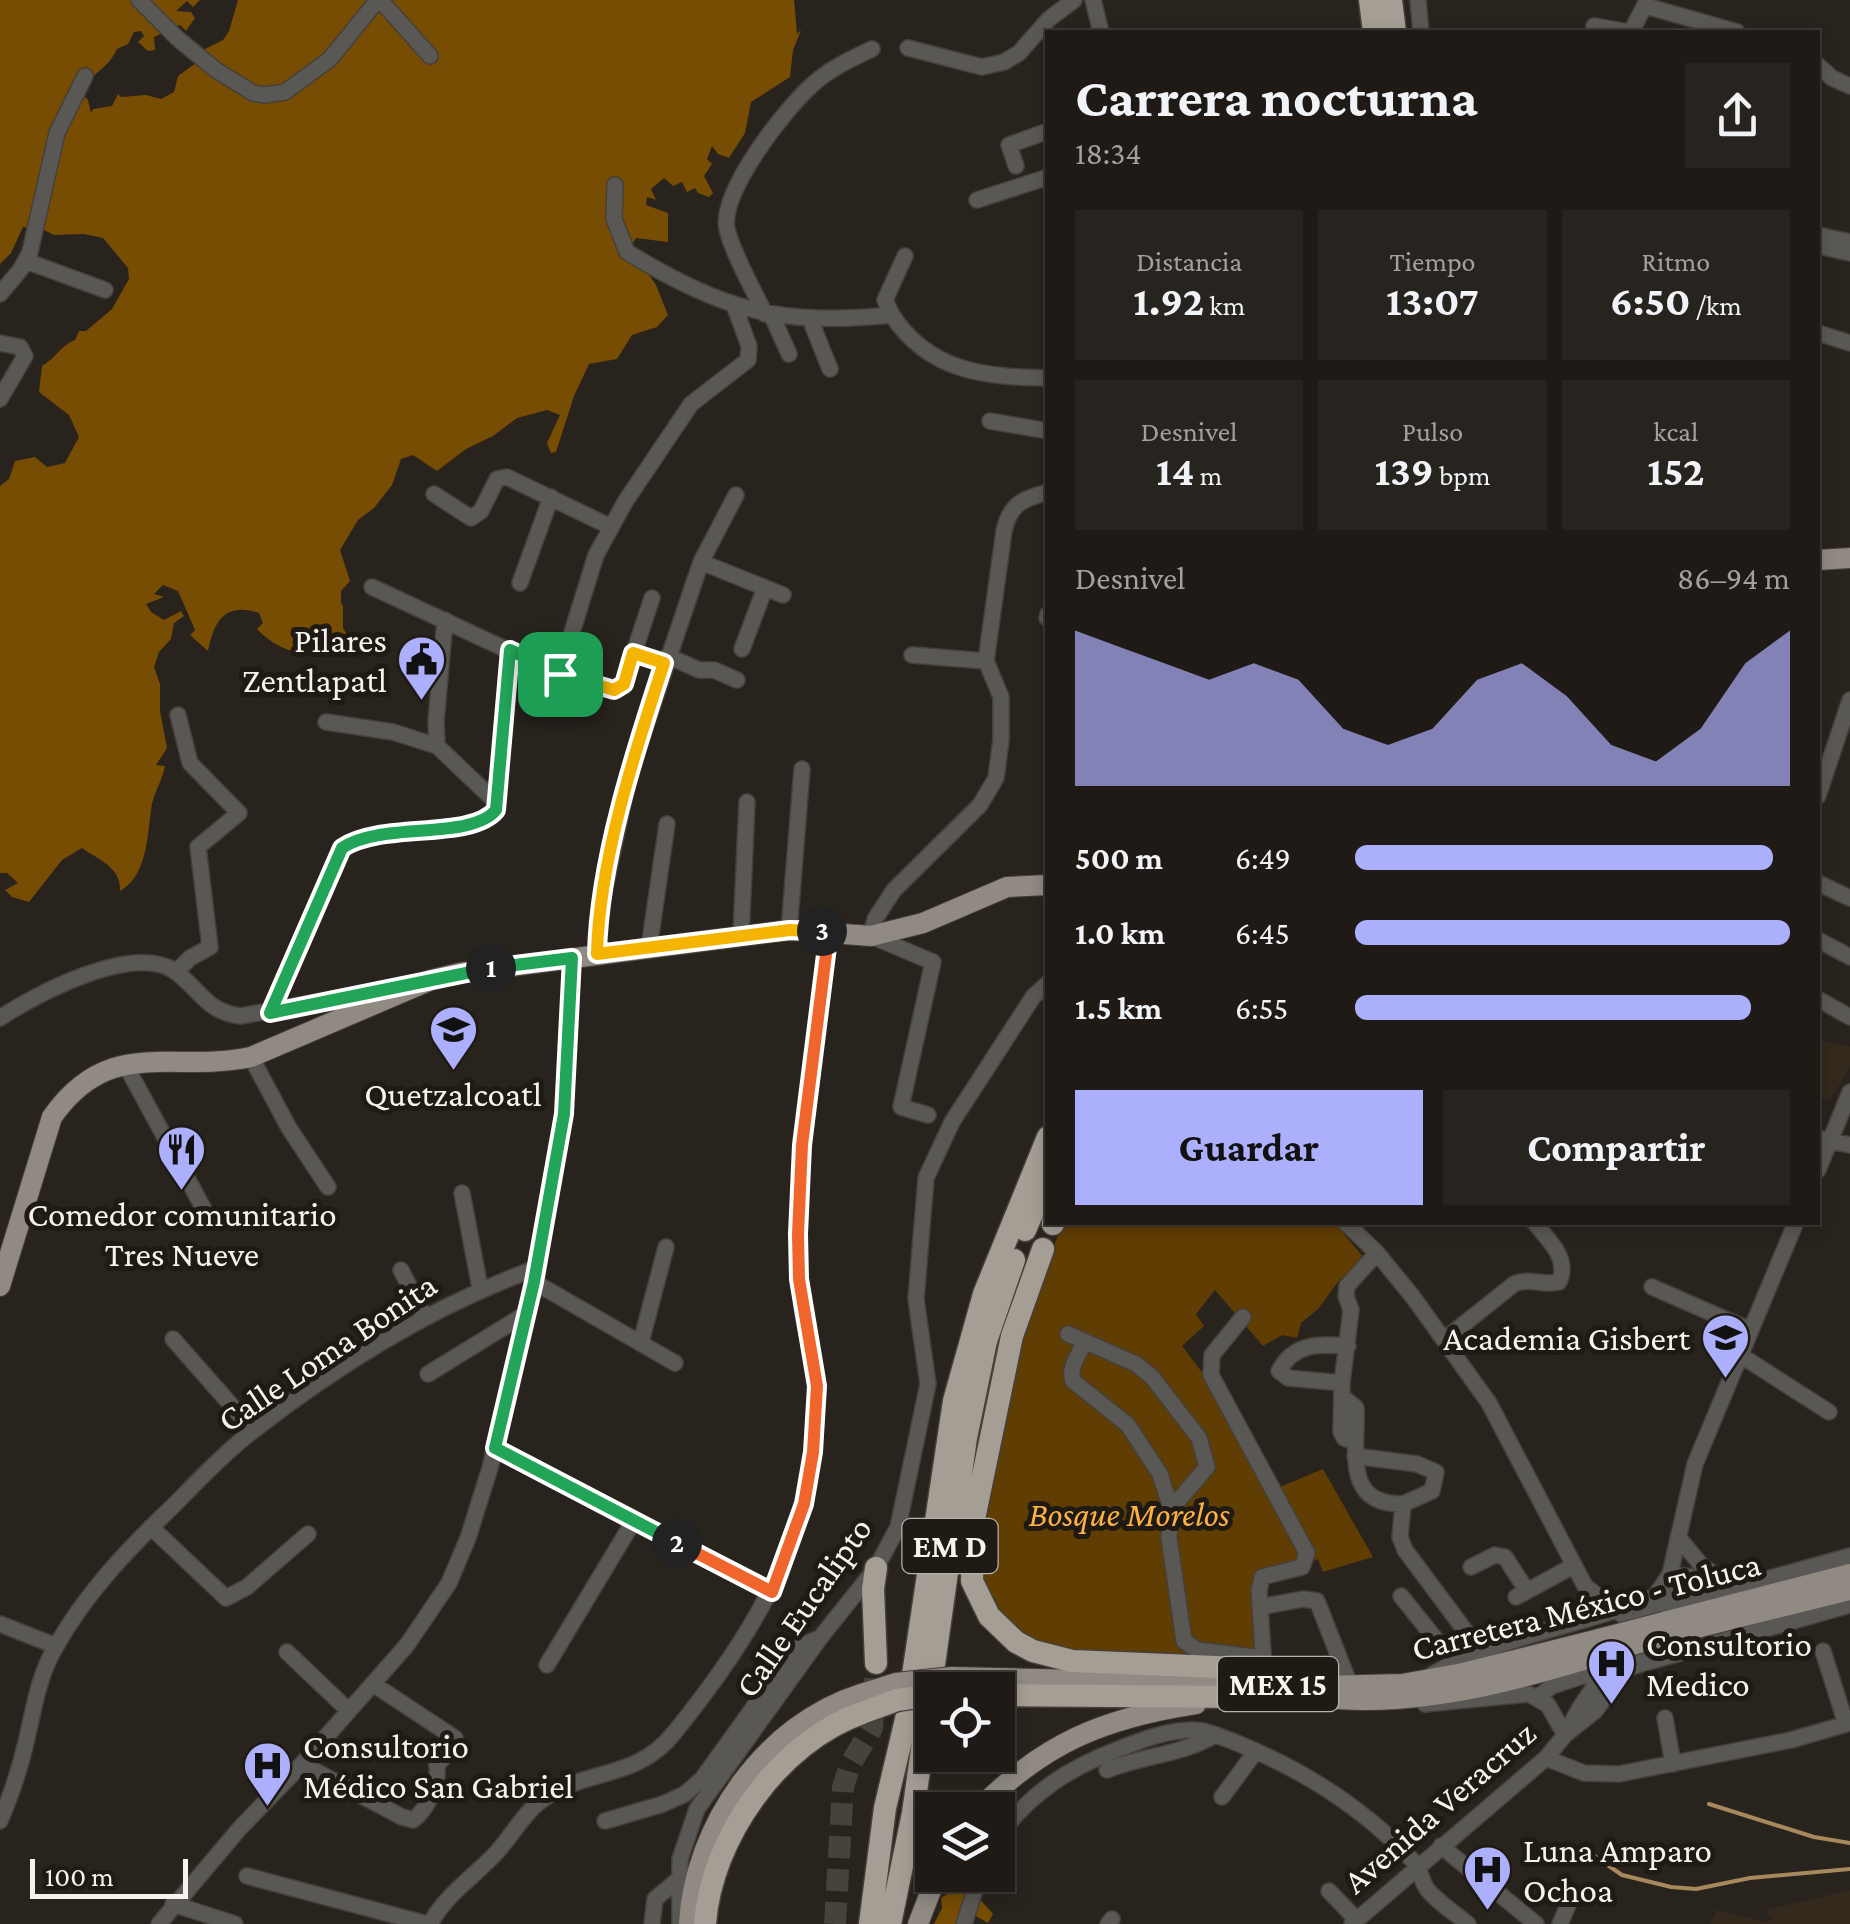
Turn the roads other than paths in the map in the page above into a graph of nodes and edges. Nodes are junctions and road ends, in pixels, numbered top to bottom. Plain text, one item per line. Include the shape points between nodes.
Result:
1 (138, 0) edge
2 (1074, 0) edge
3 (1093, 0) edge
4 (1370, 0) edge
5 (1390, 0) edge
6 (1418, 0) edge
7 (382, 2) edge
8 (1647, 3) edge
9 (1594, 26) dead end
10 (1100, 30) edge
11 (1374, 30) edge
12 (1395, 30) edge
13 (1420, 30) edge
14 (1618, 30) edge
15 (1631, 30) edge
16 (1731, 30) edge
17 (908, 48) dead end
18 (872, 50) dead end
19 (430, 56) dead end
20 (1820, 66) edge
21 (86, 76) dead end
22 (1850, 86) edge
23 (1045, 132) edge
24 (1016, 166) dead end
25 (1045, 179) edge
26 (615, 185) dead end
27 (978, 200) dead end
28 (1820, 234) edge
29 (1850, 242) edge
30 (1820, 246) edge
31 (1850, 253) edge
32 (905, 256) dead end
33 (26, 261) junction
34 (0, 267) edge
35 (13, 279) junction
36 (106, 290) dead end
37 (0, 294) edge
38 (734, 305) junction
39 (768, 315) junction
40 (892, 315) junction
41 (810, 320) junction
42 (1820, 334) edge
43 (0, 343) edge
44 (1850, 343) edge
45 (789, 354) dead end
46 (830, 369) dead end
47 (1045, 378) edge
48 (0, 399) edge
49 (990, 421) dead end
50 (1045, 430) edge
51 (1045, 493) edge
52 (434, 494) dead end
53 (736, 495) dead end
54 (551, 497) junction
55 (612, 527) junction
56 (1850, 558) edge
57 (1820, 560) edge
58 (706, 563) junction
59 (520, 582) dead end
60 (372, 586) dead end
61 (764, 588) junction
62 (783, 595) dead end
63 (652, 598) dead end
64 (445, 620) junction
65 (742, 648) dead end
66 (510, 650) junction
67 (633, 653) junction
68 (912, 655) dead end
69 (666, 659) junction
70 (986, 661) junction
71 (560, 674) junction
72 (737, 680) dead end
73 (1850, 700) edge
74 (178, 715) dead end
75 (326, 722) dead end
76 (438, 746) junction
77 (802, 769) dead end
78 (1820, 790) edge
79 (494, 800) junction
80 (746, 802) dead end
81 (667, 824) dead end
82 (1045, 883) edge
83 (1820, 884) edge
84 (1850, 898) edge
85 (790, 930) junction
86 (829, 931) junction
87 (741, 936) junction
88 (871, 936) junction
89 (1820, 941) edge
90 (648, 948) junction
91 (597, 954) junction
92 (1850, 957) edge
93 (572, 958) junction
94 (176, 972) junction
95 (431, 980) junction
96 (1045, 986) edge
97 (1820, 1000) edge
98 (270, 1013) junction
99 (1850, 1017) edge
100 (0, 1018) edge
101 (252, 1057) junction
102 (125, 1064) junction
103 (1850, 1092) edge
104 (928, 1114) dead end
105 (1823, 1140) edge
106 (1045, 1144) edge
107 (1850, 1146) edge
108 (1045, 1184) edge
109 (328, 1187) dead end
110 (462, 1193) dead end
111 (206, 1212) dead end
112 (1348, 1225) edge
113 (1536, 1225) edge
114 (1795, 1225) edge
115 (666, 1247) dead end
116 (1043, 1249) dead end
117 (1376, 1253) junction
118 (401, 1270) dead end
119 (535, 1275) junction
120 (0, 1286) edge
121 (1652, 1287) dead end
122 (480, 1288) junction
123 (527, 1313) junction
124 (1243, 1316) dead end
125 (425, 1317) junction
126 (1750, 1330) junction
127 (1068, 1334) dead end
128 (173, 1339) dead end
129 (1445, 1340) junction
130 (641, 1342) junction
131 (1085, 1342) junction
132 (1348, 1346) junction
133 (1740, 1355) junction
134 (676, 1363) dead end
135 (428, 1374) dead end
136 (1343, 1390) junction
137 (1829, 1412) dead end
138 (253, 1430) junction
139 (495, 1448) junction
140 (1356, 1449) junction
141 (1403, 1504) junction
142 (1171, 1509) junction
143 (633, 1522) junction
144 (151, 1526) junction
145 (308, 1534) dead end
146 (1678, 1537) junction
147 (1850, 1556) edge
148 (1472, 1566) dead end
149 (1573, 1566) junction
150 (876, 1568) junction
151 (1670, 1574) junction
152 (1850, 1574) edge
153 (1733, 1582) junction
154 (1850, 1590) edge
155 (772, 1592) junction
156 (1402, 1596) dead end
157 (1850, 1605) edge
158 (1260, 1606) junction
159 (1616, 1612) junction
160 (1660, 1616) junction
161 (0, 1624) edge
162 (1630, 1633) junction
163 (820, 1638) junction
164 (56, 1646) junction
165 (1824, 1651) dead end
166 (287, 1652) dead end
167 (1481, 1652) junction
168 (1605, 1653) junction
169 (1454, 1662) junction
170 (876, 1663) tunnel mouth
171 (1264, 1664) junction
172 (547, 1665) dead end
173 (1627, 1668) junction
174 (1418, 1682) junction
175 (373, 1684) junction
176 (1324, 1686) junction
177 (1350, 1686) junction
178 (1015, 1695) edge
179 (915, 1697) edge
180 (1244, 1698) junction
181 (1537, 1698) junction
182 (1370, 1700) junction
183 (862, 1703) junction
184 (349, 1711) junction
185 (1665, 1718) dead end
186 (1848, 1724) edge
187 (1215, 1734) junction
188 (1565, 1735) junction
189 (1256, 1752) junction
190 (1546, 1758) junction
191 (302, 1764) junction
192 (1673, 1764) junction
193 (1107, 1770) dead end
194 (7, 1785) edge
195 (996, 1792) edge
196 (1222, 1798) dead end
197 (1015, 1813) edge
198 (0, 1821) edge
199 (605, 1821) dead end
200 (1441, 1846) junction
201 (1418, 1866) junction
202 (247, 1876) dead end
203 (679, 1879) junction
204 (1329, 1891) dead end
205 (930, 1892) edge
206 (974, 1892) edge
207 (1571, 1898) dead end
208 (173, 1904) junction
209 (1354, 1922) edge
210 (159, 1924) edge
211 (234, 1924) edge
212 (429, 1924) edge
213 (652, 1924) edge
214 (680, 1924) edge
215 (689, 1924) edge
216 (706, 1924) edge
217 (870, 1924) edge
218 (890, 1924) edge
219 (918, 1924) edge
220 (964, 1924) edge
221 (1468, 1924) edge
222 (1536, 1924) edge
223 (1560, 1924) edge

1 - 7 street via 216,70 265,95 285,92 324,64 369,7
2 - 17 street via 1004,62 982,67
3 - 10 street
4 - 11 highway
5 - 12 highway
6 - 13 street
7 - 19 street
8 - 15 street
8 - 16 street
9 - 14 street
18 - 39 street via 812,84 735,186 726,226
20 - 22 street
21 - 33 street via 57,133
23 - 24 street via 1009,145
25 - 27 street
26 - 38 street via 614,219 627,252
28 - 29 street
30 - 31 street
32 - 40 street via 886,295
33 - 35 street
33 - 36 street
34 - 35 street
35 - 37 street
38 - 39 street
38 - 55 street via 750,346 748,360 691,404
39 - 41 street
39 - 45 street
40 - 41 street
40 - 47 street via 948,366
41 - 46 street
42 - 44 street
43 - 48 street via 25,352
49 - 50 street
51 - 70 street via 1008,514
52 - 54 street via 471,518 503,476
53 - 58 street
54 - 55 street
54 - 59 street
55 - 71 street via 596,556
56 - 57 main road
58 - 61 street
58 - 69 street
60 - 64 street
61 - 62 street
61 - 65 street
63 - 67 street
64 - 66 street
64 - 76 street
66 - 71 street
66 - 79 street
67 - 69 street
67 - 71 street via 624,684 614,690
68 - 70 street
69 - 72 street
69 - 91 street via 629,775
70 - 88 street via 1001,698 992,788 894,890
73 - 78 street
74 - 94 street via 186,758 239,813 198,847 210,948
75 - 76 street
76 - 79 street
77 - 85 street
79 - 98 street via 496,810 479,823 405,830 342,848
80 - 87 street
81 - 90 street
82 - 88 main road via 1007,887 923,923
83 - 84 street
85 - 86 main road
85 - 87 main road
86 - 88 main road
86 - 155 street via 802,1145 798,1234 817,1386 813,1452 804,1504
87 - 90 main road
88 - 104 street via 933,962 901,1107
89 - 92 street
90 - 91 main road
91 - 93 main road
93 - 95 main road
93 - 119 street via 564,1114
94 - 98 street via 220,1014
94 - 100 street via 150,963 102,970 43,992
95 - 98 street
95 - 101 main road
96 - 150 street, Calle Eucalipto via 952,1122 926,1178 916,1299 928,1384 898,1527
97 - 99 street
101 - 102 main road
101 - 109 street
102 - 111 street
102 - 120 main road via 84,1083 52,1117
103 - 105 street
105 - 107 street
106 - 217 highway, EM D via 984,1294 954,1401
108 - 218 highway, EM D via 996,1307 976,1387
110 - 122 street
112 - 117 street
113 - 129 street via 1561,1257 1559,1282 1514,1284
114 - 126 street, Avenida Veracruz
115 - 130 street
116 - 171 highway via 1012,1336 973,1524 972,1581 989,1616 1016,1642 1072,1661
117 - 129 street
117 - 132 street via 1347,1286
118 - 125 street
119 - 122 street, Calle Loma Bonita
119 - 123 street
119 - 130 street
121 - 126 street
122 - 125 street, Calle Loma Bonita
123 - 135 street
123 - 139 street
124 - 158 street via 1212,1355 1211,1375 1307,1553 1302,1567 1262,1577
125 - 138 street, Calle Loma Bonita
126 - 133 street, Avenida Veracruz
127 - 131 street
128 - 138 street
129 - 149 street via 1489,1403
130 - 134 street
131 - 142 street via 1072,1381 1138,1438
131 - 142 street via 1145,1370 1198,1438 1206,1467
132 - 136 street
132 - 136 street via 1307,1345 1280,1367 1283,1377
133 - 137 street
133 - 146 street, Avenida Veracruz via 1694,1464
136 - 140 street via 1341,1432
138 - 144 street, Calle Loma Bonita
139 - 143 street
139 - 175 street via 441,1599
140 - 141 street via 1358,1478 1370,1495
140 - 141 street via 1436,1472 1432,1491
141 - 167 street via 1405,1550
142 - 171 street via 1184,1642
143 - 155 street
143 - 172 street
144 - 145 street via 226,1598
144 - 164 street, Calle Loma Bonita
146 - 151 street, Avenida Veracruz
146 - 153 street via 1702,1566
147 - 153 street
148 - 149 street via 1505,1557 1521,1594
149 - 159 street
150 - 163 street, Calle Eucalipto
150 - 170 highway
151 - 153 street
151 - 160 street, Avenida Veracruz via 1671,1596
152 - 160 main road, Carretera México - Toluca / MEX 15
153 - 160 street
154 - 160 main road, Carretera México - Toluca / MEX 15
155 - 212 street via 740,1647 667,1742 635,1766 541,1800
156 - 169 street
157 - 173 street
158 - 171 street
158 - 177 street via 1317,1601
159 - 160 street
159 - 162 street via 1628,1620
159 - 167 street
160 - 162 street, Avenida Veracruz
160 - 168 main road, Carretera México - Toluca / MEX 15, bridge
160 - 173 street, Avenida Veracruz
161 - 164 street
162 - 168 street, Avenida Veracruz
163 - 199 street via 797,1647 702,1780 685,1794
163 - 203 street, Calle Eucalipto via 697,1809
164 - 194 street, Calle Loma Bonita
165 - 186 street
166 - 184 street
167 - 169 street
168 - 174 main road, Carretera México - Toluca / MEX 15
168 - 181 street
168 - 182 main road, Carretera México - Toluca / MEX 15 via 1468,1690
168 - 188 street, Avenida Veracruz
169 - 174 street
171 - 176 highway
173 - 188 street, Avenida Veracruz
174 - 177 main road, Carretera México - Toluca / MEX 15
175 - 184 street
175 - 191 street via 456,1738 437,1765 420,1816 402,1817
176 - 177 main road, Carretera México - Toluca / MEX 15
176 - 183 main road, Carretera México - Toluca / MEX 15, bridge via 952,1677 896,1683
178 - 180 highway
179 - 183 highway, bridge
180 - 182 main road, Carretera México - Toluca / MEX 15
180 - 195 main road, Carretera México - Toluca / MEX 15 via 1169,1708 1086,1732 1054,1746
181 - 182 street via 1412,1705
181 - 188 street
183 - 215 main road, Carretera México - Toluca / MEX 15 via 842,1700 805,1722 735,1790 701,1855
183 - 216 highway via 782,1766 750,1802 718,1862
184 - 191 street
185 - 192 street
186 - 192 street
187 - 189 street
187 - 193 street via 1190,1750 1156,1753
187 - 197 street via 1162,1734 1100,1756 1058,1778
188 - 190 street, Avenida Veracruz
189 - 196 street
189 - 201 street via 1335,1795
190 - 192 street via 1584,1773
190 - 200 street, Avenida Veracruz
191 - 208 street
194 - 198 street, Calle Loma Bonita
200 - 201 street, Avenida Veracruz
200 - 222 street
201 - 209 street, Avenida Veracruz
201 - 221 street via 1426,1888
202 - 212 street
203 - 213 street via 655,1899
203 - 214 street, Calle Eucalipto
204 - 209 street
205 - 219 main road
206 - 220 street
207 - 223 street
208 - 210 street
208 - 211 street

